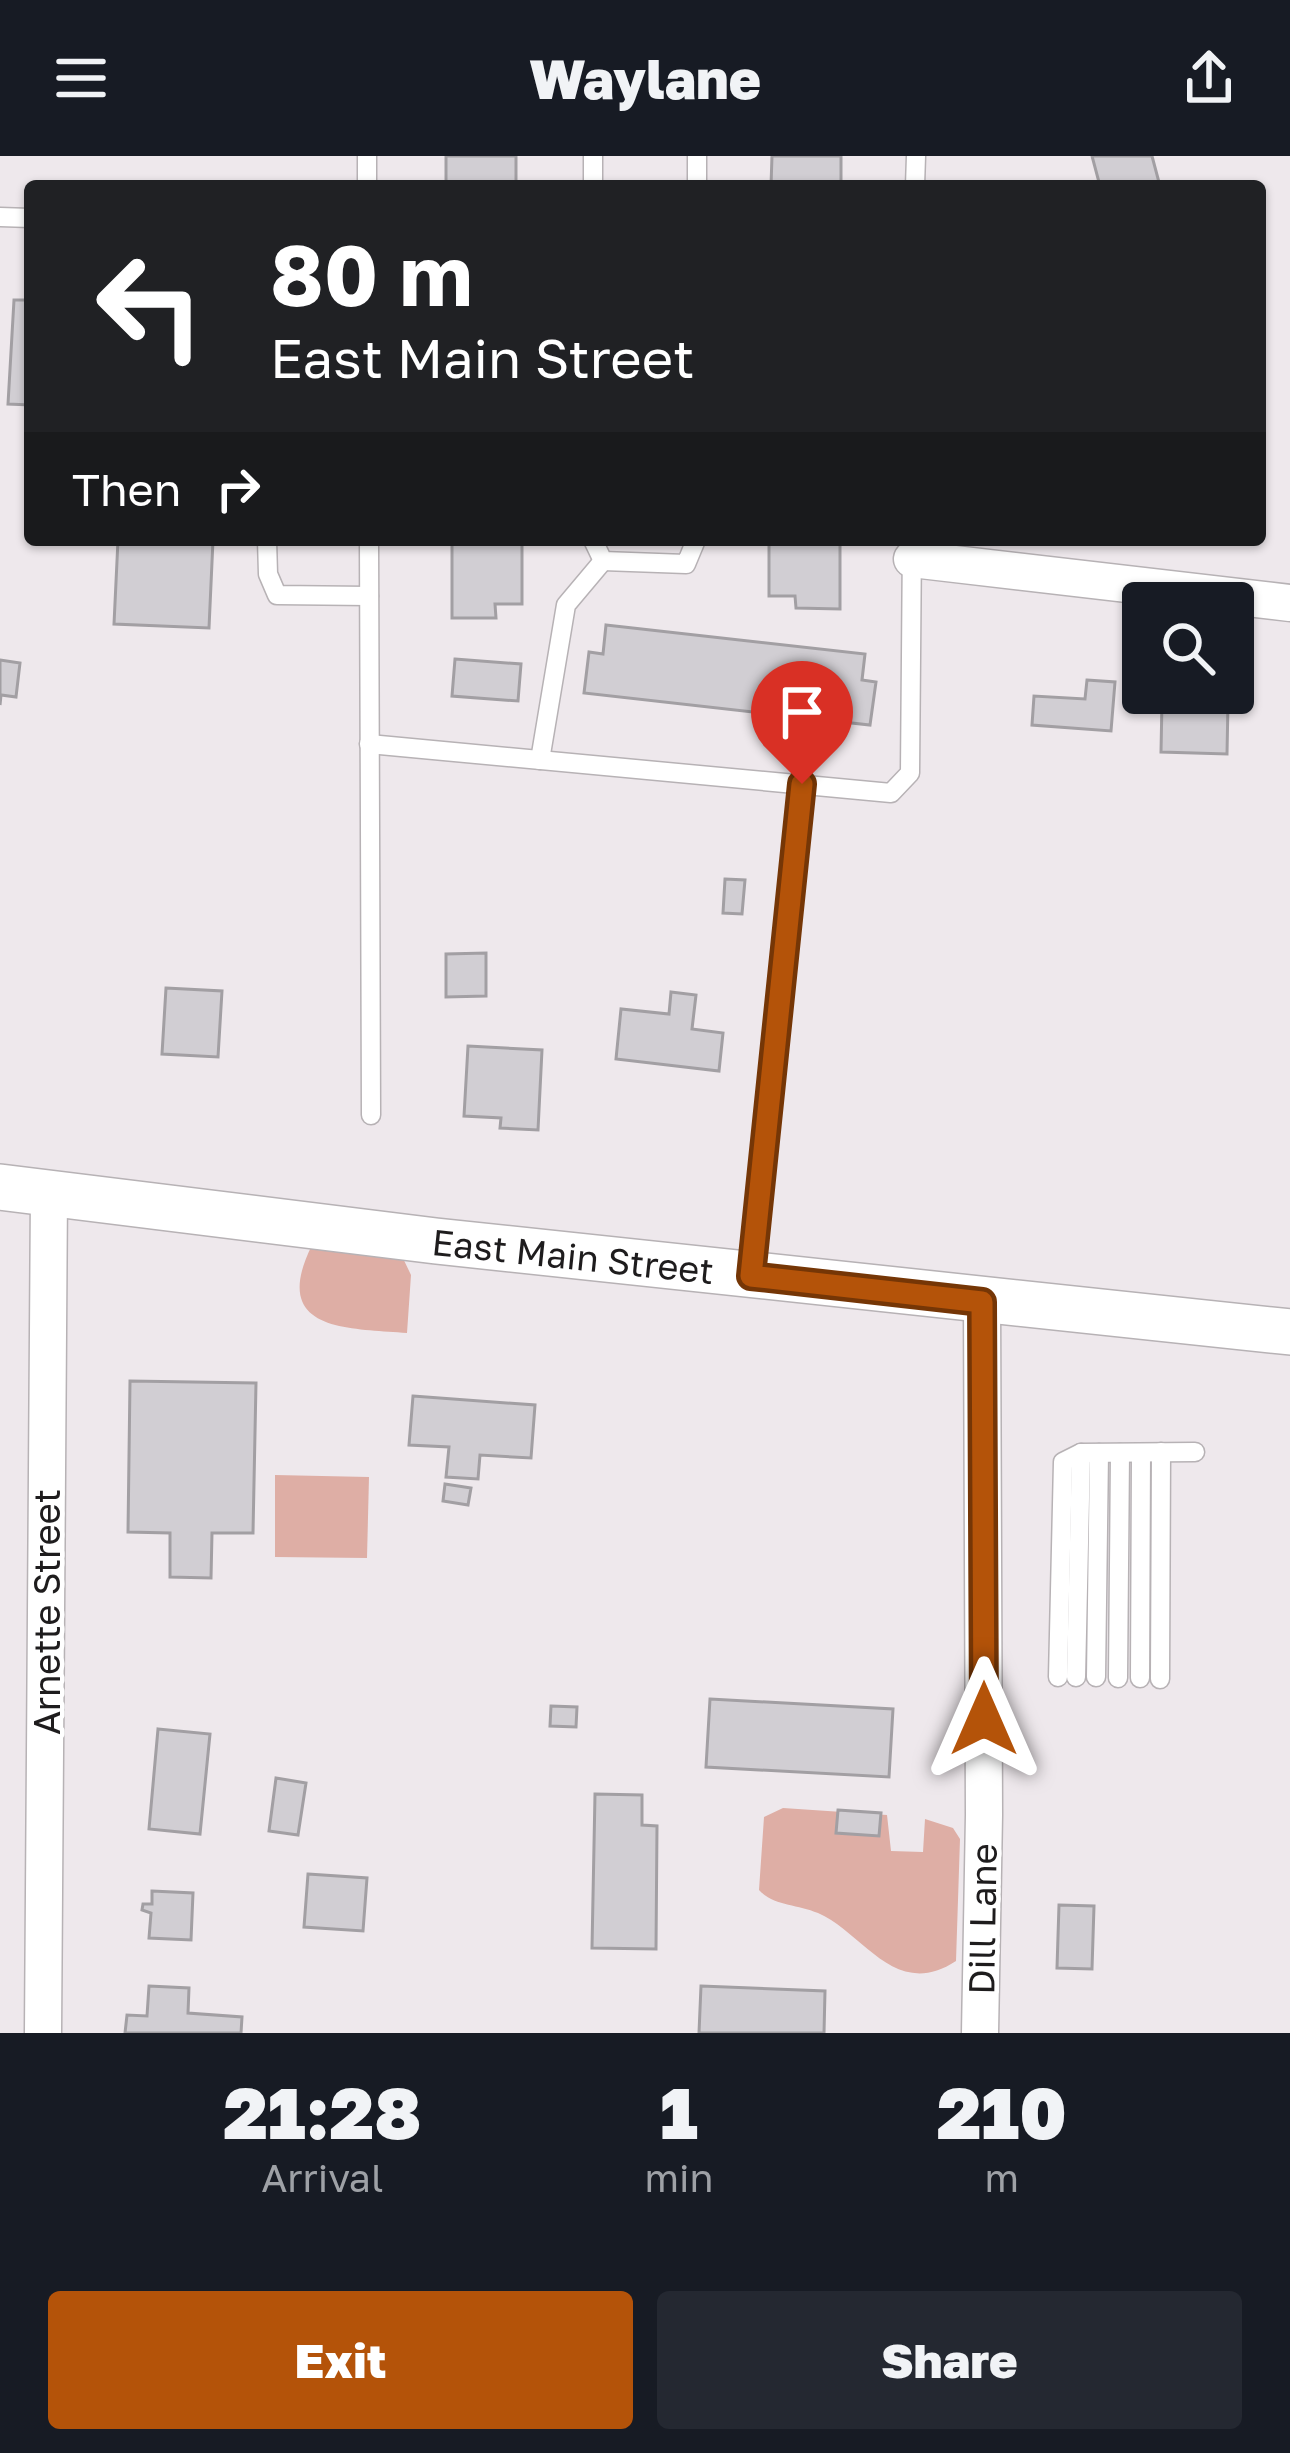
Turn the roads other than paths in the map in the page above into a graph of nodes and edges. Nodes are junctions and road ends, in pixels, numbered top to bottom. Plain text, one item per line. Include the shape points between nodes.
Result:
1 (266, 546) edge
2 (369, 546) edge
3 (596, 546) edge
4 (694, 546) edge
5 (912, 549) edge
6 (603, 561) junction
7 (369, 596) junction
8 (1290, 603) edge
9 (369, 744) junction
10 (539, 760) junction
11 (802, 784) junction
12 (371, 1115) dead end
13 (0, 1187) edge
14 (49, 1192) junction
15 (751, 1276) junction
16 (982, 1302) junction
17 (1290, 1332) edge
18 (1141, 1452) junction
19 (1195, 1452) dead end
20 (1090, 1453) junction
21 (1118, 1678) dead end
22 (1150, 1678) dead end
23 (43, 2033) edge
24 (980, 2033) edge

1 - 7 lane via 277,596
2 - 7 lane
3 - 6 lane
4 - 6 lane via 686,564
5 - 8 street
5 - 11 lane via 910,772 891,793
6 - 10 lane via 566,605
7 - 9 lane
9 - 10 lane
9 - 12 lane
10 - 11 lane
11 - 15 lane
13 - 14 street, East Main Street
14 - 15 street, East Main Street
14 - 23 street, Arnette Street
15 - 16 street, East Main Street
16 - 17 street, East Main Street
16 - 24 street, Dill Lane
18 - 19 lane
18 - 20 lane
18 - 21 lane
18 - 22 lane
20 - 20 lane via 1076,1677 1064,1462

